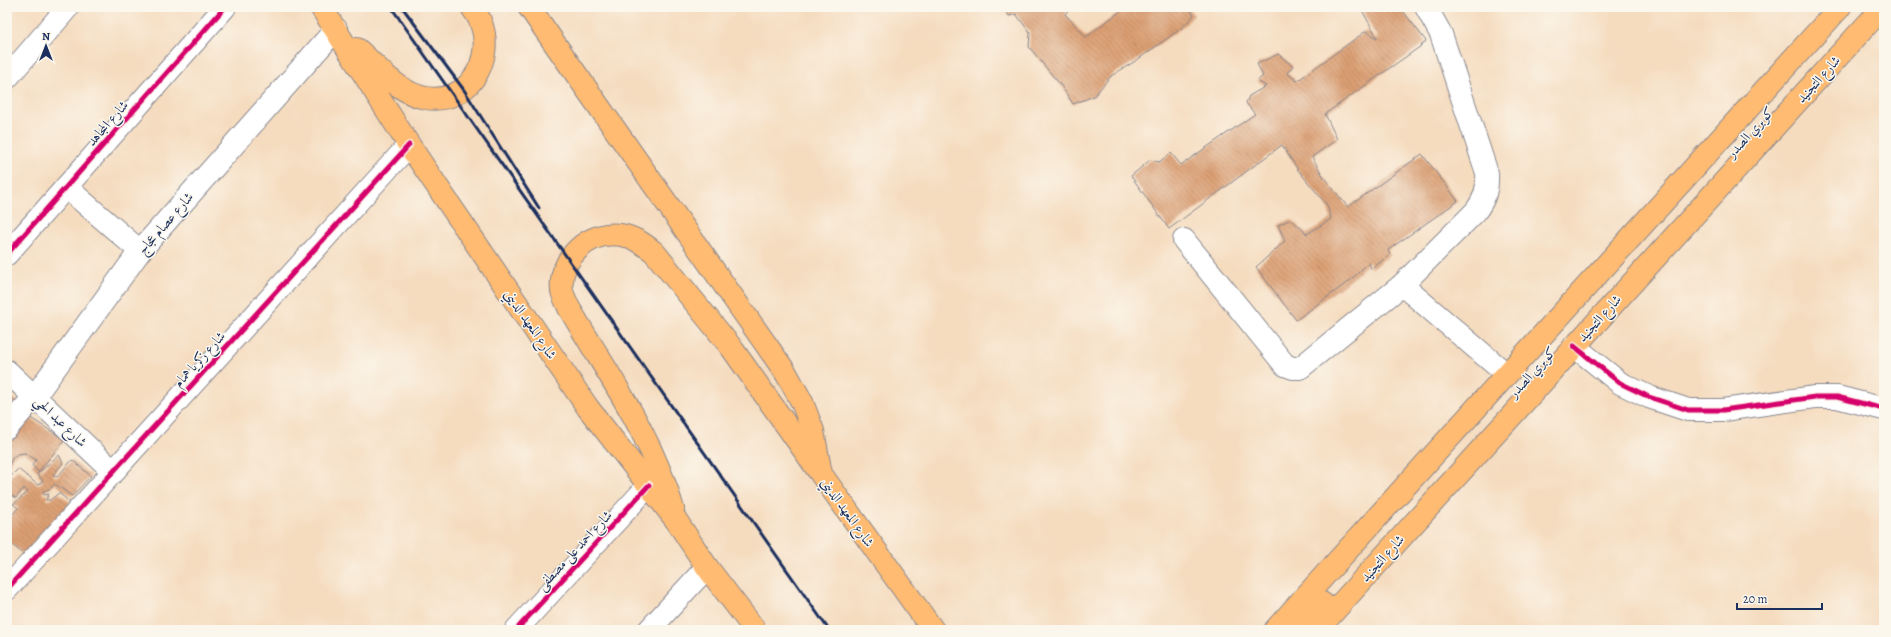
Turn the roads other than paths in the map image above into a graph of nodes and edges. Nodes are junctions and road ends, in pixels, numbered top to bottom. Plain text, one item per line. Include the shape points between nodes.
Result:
1 (68, 7) edge
2 (225, 7) edge
3 (321, 7) edge
4 (472, 7) edge
5 (529, 7) edge
6 (1426, 7) edge
7 (1824, 7) edge
8 (1840, 7) edge
9 (1864, 7) edge
10 (1883, 7) edge
11 (336, 29) junction
12 (7, 78) edge
13 (409, 145) junction
14 (66, 187) junction
15 (1184, 240) dead end
16 (140, 251) junction
17 (7, 254) edge
18 (1402, 286) junction
19 (1574, 346) junction
20 (1498, 367) junction
21 (7, 371) edge
22 (35, 396) junction
23 (1884, 408) edge
24 (7, 428) edge
25 (114, 472) junction
26 (821, 474) junction
27 (649, 485) junction
28 (676, 520) junction
29 (707, 567) junction
30 (7, 589) edge
31 (516, 630) edge
32 (649, 630) edge
33 (755, 630) edge
34 (933, 630) edge
35 (1260, 630) edge
36 (1275, 630) edge
37 (1298, 630) edge
38 (1317, 630) edge

1 - 12 street
2 - 14 street, شارع المجاهد
3 - 11 main road, شارع المعهد الديني
4 - 11 main road via 481,22 484,38 480,68 464,90 447,98 426,98 404,90
5 - 26 main road, شارع المعهد الديني via 786,373 802,402 813,431
6 - 18 street via 1441,34 1487,173 1487,187 1483,201 1475,212
7 - 20 main road
8 - 36 main road, كوبري الصدر
9 - 37 main road, كوبري الصدر
10 - 19 main road, شارع التجنيد
11 - 13 main road, شارع المعهد الديني
11 - 16 street, شارع عصام عجاج
13 - 25 street, شارع زكريا همام
13 - 27 main road, شارع المعهد الديني via 588,408
14 - 16 street
14 - 17 street, شارع المجاهد
15 - 18 street via 1285,365 1293,368 1300,368
16 - 22 street, شارع عصام عجاج
18 - 20 street
19 - 23 street via 1620,383 1649,397 1688,410 1723,410 1815,397 1837,397
19 - 38 main road, شارع التجنيد
20 - 35 main road
21 - 22 street, شارع عبد الحي
22 - 24 street, شارع عصام عجاج
22 - 25 street, شارع عبد الحي
25 - 30 street, شارع زكريا همام
26 - 28 main road via 731,347 654,252 638,240 620,235 601,236 584,243 570,257 562,273 562,291 569,308 642,429 667,486
26 - 34 main road, شارع المعهد الديني
27 - 28 main road, شارع المعهد الديني
27 - 31 street, شارع احمد على مصطفى
28 - 29 main road, شارع المعهد الديني
29 - 32 street
29 - 33 main road, شارع المعهد الديني

